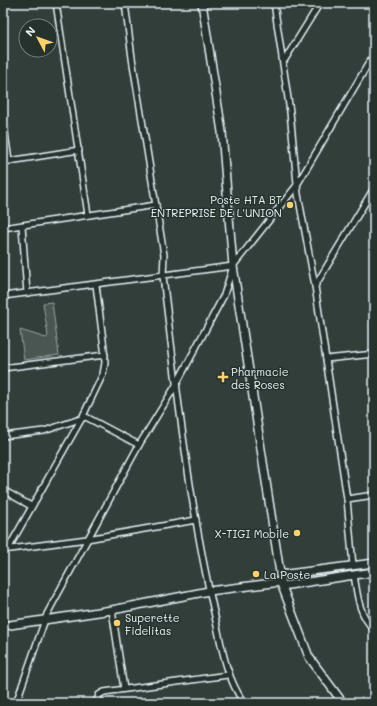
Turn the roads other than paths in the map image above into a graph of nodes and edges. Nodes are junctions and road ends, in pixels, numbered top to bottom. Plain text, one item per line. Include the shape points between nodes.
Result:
1 (56, 3) edge
2 (125, 3) edge
3 (202, 3) edge
4 (274, 3) edge
5 (320, 3) edge
6 (374, 54) edge
7 (284, 61) junction
8 (3, 120) edge
9 (78, 150) junction
10 (9, 161) junction
11 (3, 162) edge
12 (297, 185) junction
13 (374, 188) edge
14 (156, 205) junction
15 (88, 215) junction
16 (22, 226) junction
17 (3, 228) edge
18 (233, 266) junction
19 (163, 276) junction
20 (96, 285) junction
21 (315, 286) junction
22 (27, 293) junction
23 (3, 296) edge
24 (374, 354) edge
25 (105, 355) junction
26 (326, 359) junction
27 (3, 368) edge
28 (176, 386) junction
29 (82, 418) junction
30 (3, 436) edge
31 (139, 445) junction
32 (3, 490) edge
33 (374, 496) edge
34 (346, 499) junction
35 (31, 506) junction
36 (196, 520) junction
37 (88, 539) junction
38 (6, 549) edge
39 (374, 563) edge
40 (352, 566) junction
41 (374, 572) edge
42 (354, 575) junction
43 (281, 581) junction
44 (209, 591) junction
45 (112, 610) junction
46 (44, 620) junction
47 (3, 626) edge
48 (374, 630) edge
49 (228, 675) junction
50 (124, 689) junction
51 (16, 703) edge
52 (96, 703) edge
53 (244, 703) edge
54 (343, 703) edge

1 - 9 street
2 - 14 street
3 - 18 street via 222,132
4 - 7 street
5 - 7 street
6 - 12 street
7 - 12 street
8 - 10 street
9 - 10 street
9 - 15 street
10 - 11 street
12 - 18 street
12 - 21 street
13 - 21 street
14 - 15 street
14 - 19 street via 164,255
15 - 16 street
16 - 17 street
16 - 22 street
18 - 19 street
18 - 28 street via 224,295
18 - 43 street
19 - 20 street
19 - 28 street
20 - 22 street
20 - 25 street
21 - 26 street
22 - 23 street
24 - 26 street
25 - 27 street
25 - 29 street via 103,374
26 - 34 street
28 - 31 street
28 - 36 street
29 - 30 street via 44,431
29 - 31 street via 89,418
29 - 35 street
31 - 37 street
32 - 35 street
33 - 34 street
34 - 40 street
35 - 38 street
36 - 37 street
36 - 44 street
37 - 38 street
37 - 46 street
39 - 40 street
40 - 43 street
41 - 42 street
42 - 43 street
42 - 48 street via 359,607
43 - 44 street
43 - 54 street via 309,657
44 - 45 street
44 - 49 street
45 - 46 street
45 - 50 street
46 - 47 street
46 - 51 street
49 - 50 street
49 - 53 street
50 - 52 street via 101,693

